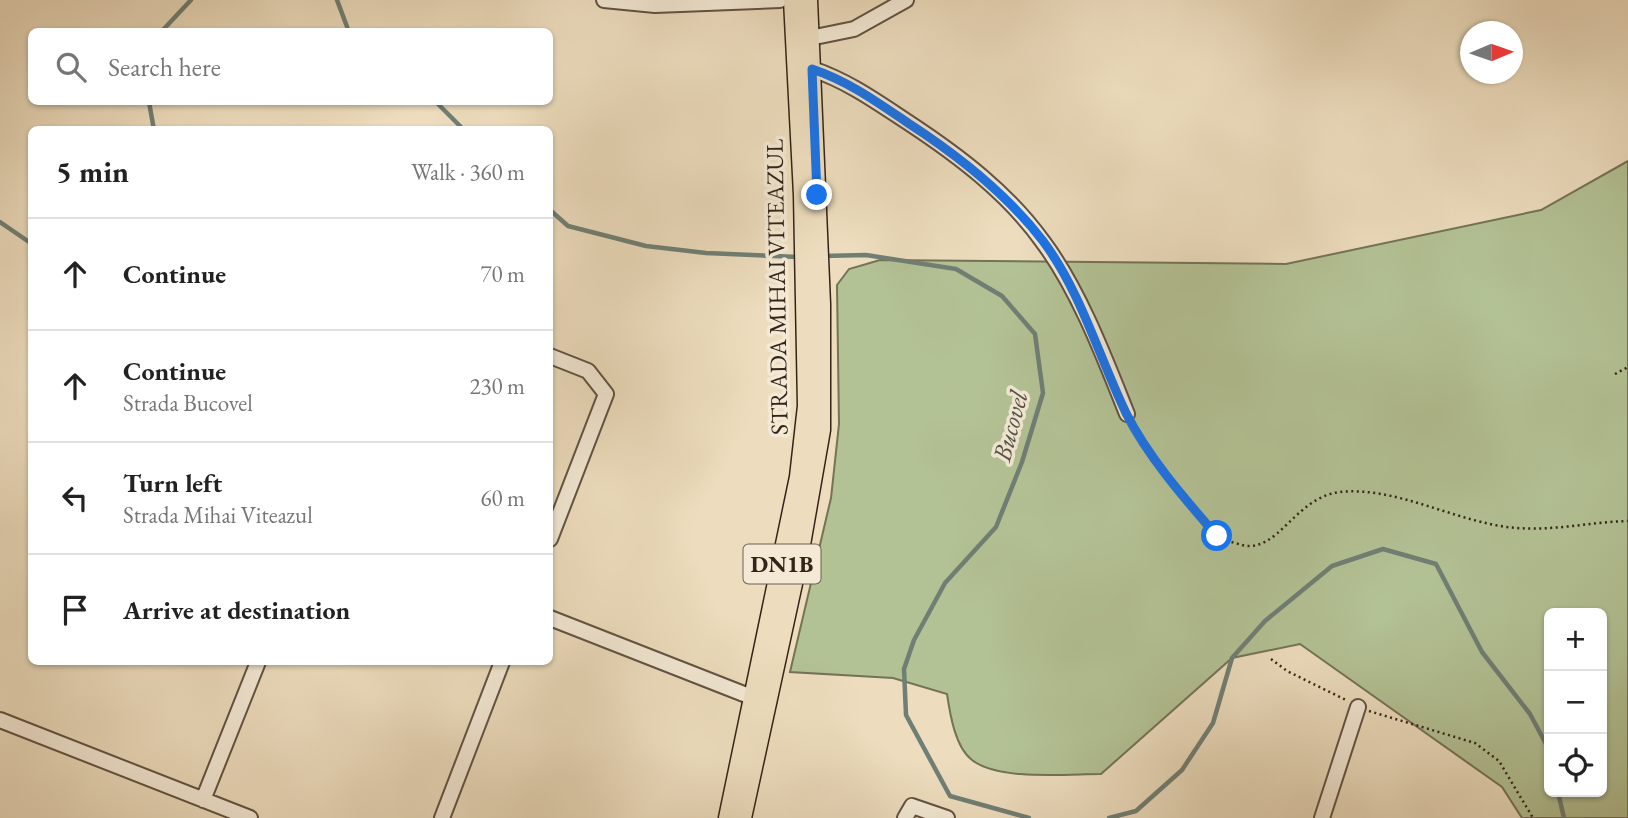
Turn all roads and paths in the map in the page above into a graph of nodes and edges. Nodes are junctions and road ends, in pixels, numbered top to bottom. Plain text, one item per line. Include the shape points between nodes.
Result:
1 (604, 0) edge
2 (780, 0) edge
3 (793, 0) edge
4 (808, 0) edge
5 (906, 0) edge
6 (810, 38) junction
7 (812, 69) junction
8 (810, 195) junction
9 (814, 305) junction
10 (553, 357) edge
11 (1628, 367) edge
12 (1615, 374) dead end
13 (1127, 414) joint
14 (1628, 521) edge
15 (553, 531) edge
16 (553, 619) edge
17 (1271, 659) dead end
18 (257, 665) edge
19 (501, 665) edge
20 (754, 698) junction
21 (1358, 707) junction
22 (0, 720) edge
23 (203, 800) junction
24 (250, 818) edge
25 (442, 818) edge
26 (728, 818) edge
27 (742, 818) edge
28 (905, 818) edge
29 (947, 818) edge
30 (1322, 818) edge
31 (1533, 818) edge

1 - 2 street via 655,5
3 - 8 main road, STRADA MIHAI VITEAZUL / DN1B
4 - 6 main road, STRADA MIHAI VITEAZUL / DN1B
5 - 6 street via 855,29
6 - 7 main road, STRADA MIHAI VITEAZUL / DN1B
7 - 8 main road, STRADA MIHAI VITEAZUL / DN1B
7 - 13 street via 839,78 952,152 1006,199 1044,243 1070,287
8 - 9 main road, STRADA MIHAI VITEAZUL / DN1B
9 - 20 main road, STRADA MIHAI VITEAZUL / DN1B via 804,444
9 - 27 main road, STRADA MIHAI VITEAZUL / DN1B via 823,396 816,468
10 - 15 street via 588,371 606,394
11 - 12 path
13 - 14 path via 1217,536 1245,546 1265,544 1303,506 1322,495 1343,492 1394,498 1516,528
16 - 20 street
17 - 21 path
18 - 23 street
19 - 25 street
20 - 26 main road, STRADA MIHAI VITEAZUL / DN1B
21 - 30 street
21 - 31 path via 1475,743 1499,761
22 - 23 street
23 - 24 street
28 - 29 street via 912,806

